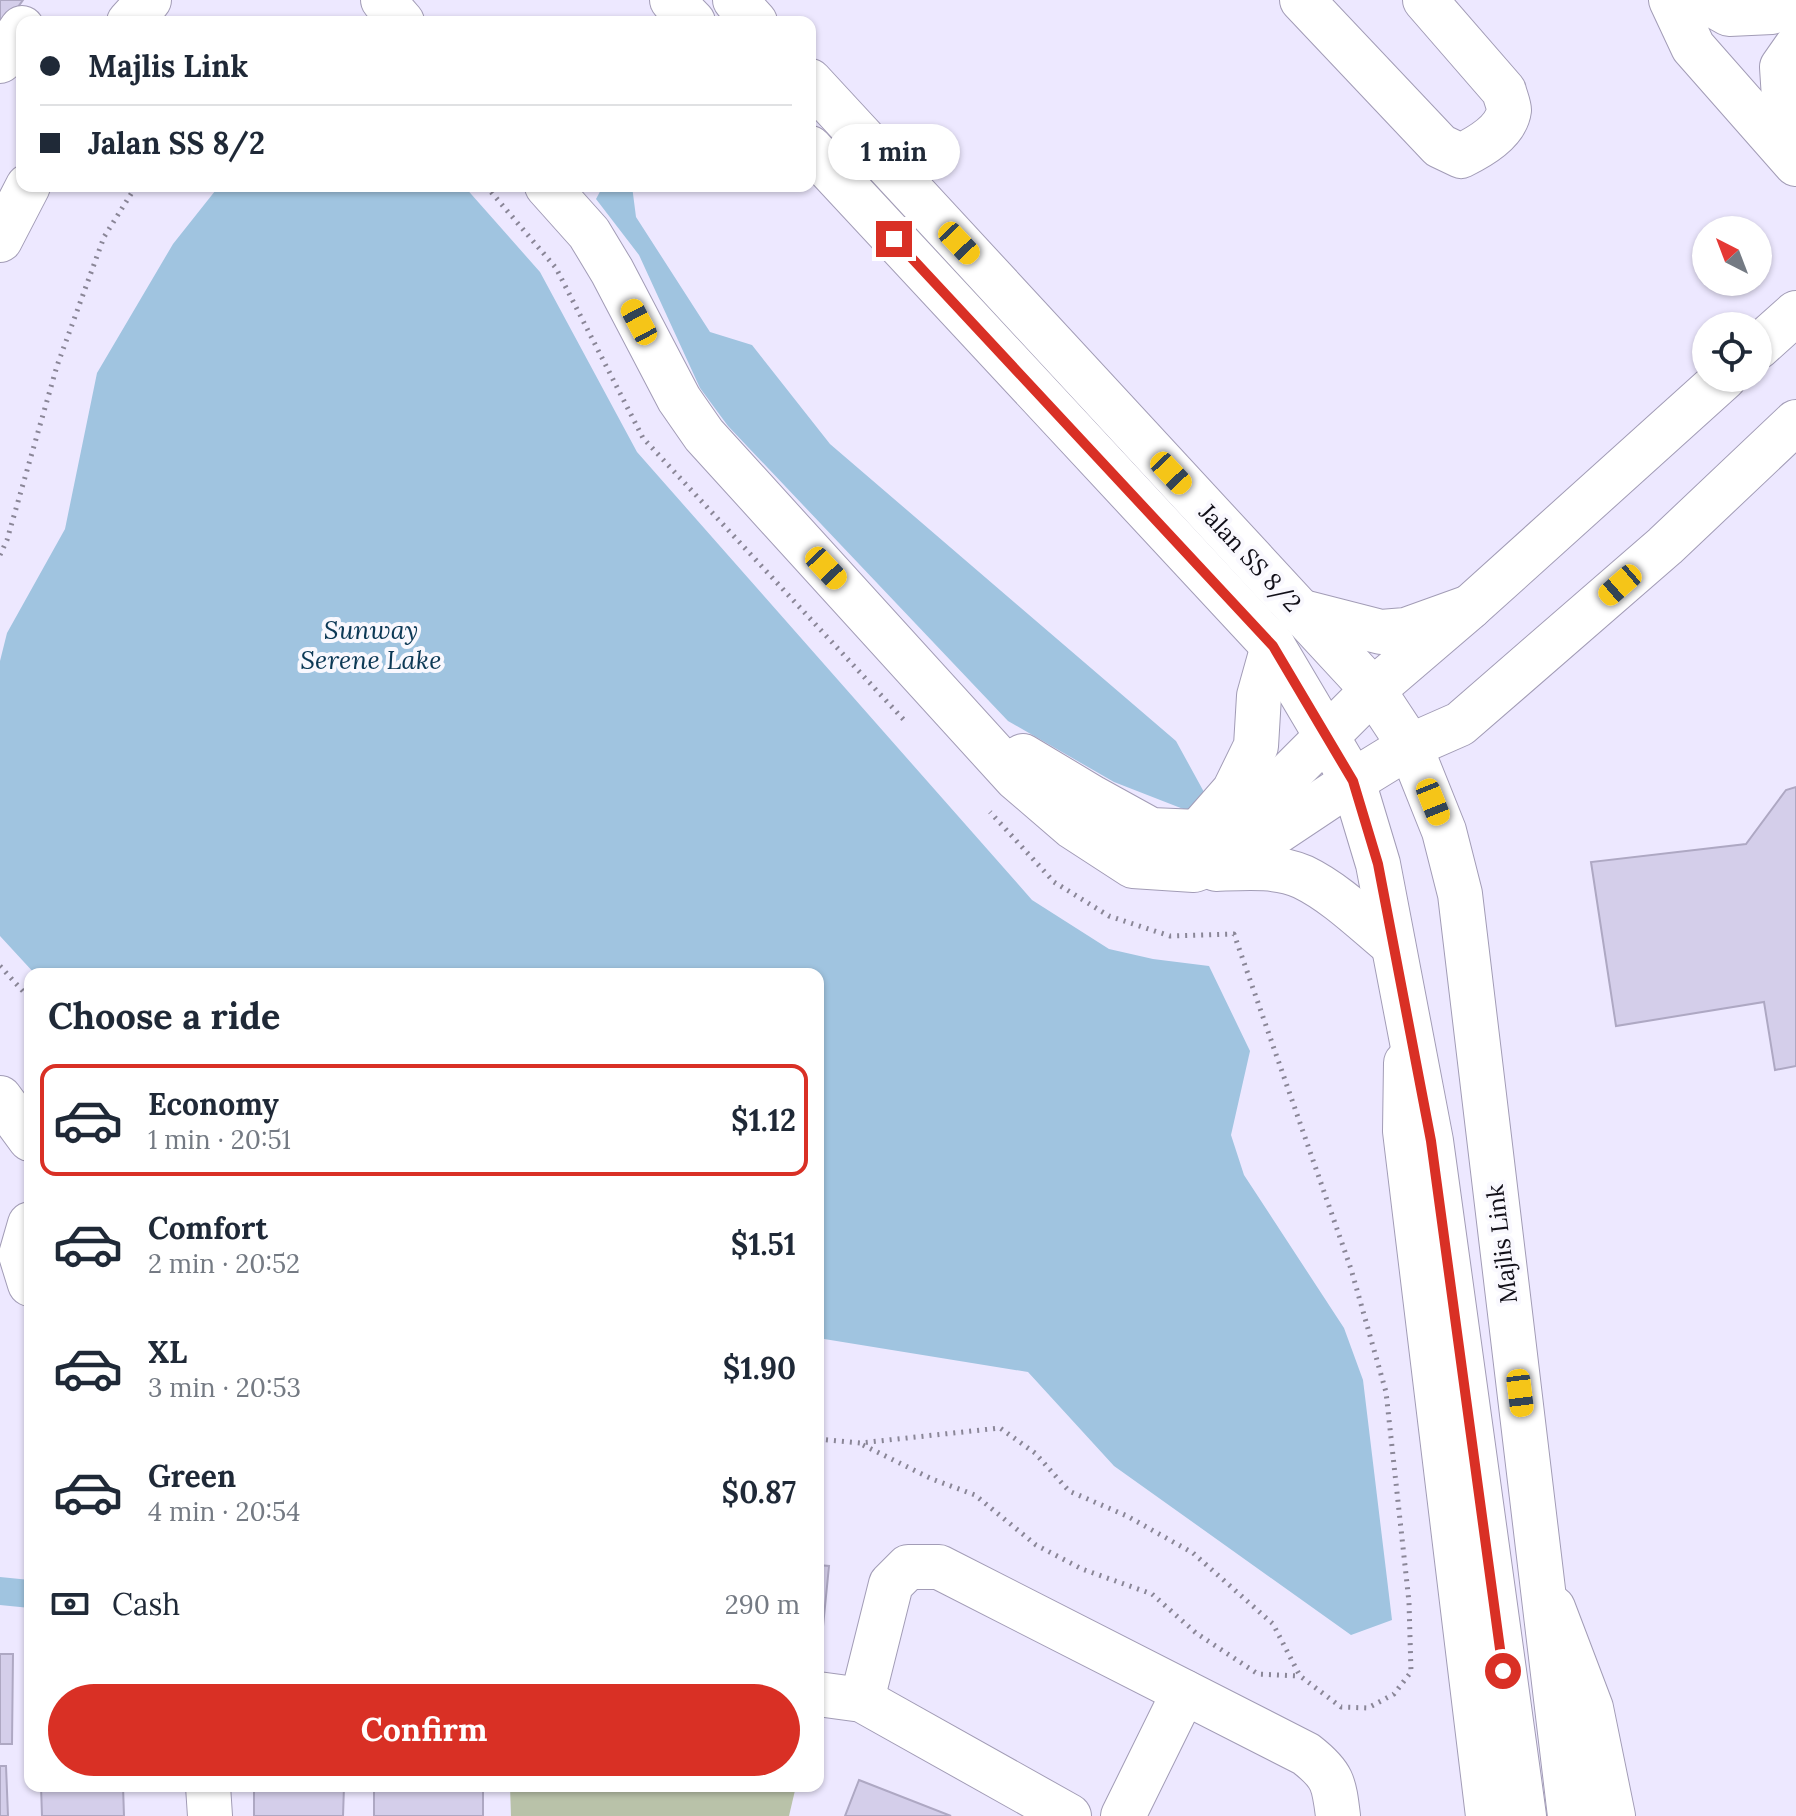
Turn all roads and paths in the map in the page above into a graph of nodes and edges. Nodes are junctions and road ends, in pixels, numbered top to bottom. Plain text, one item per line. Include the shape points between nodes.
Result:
1 (149, 0) edge
2 (383, 0) edge
3 (672, 0) edge
4 (735, 0) edge
5 (1302, 0) edge
6 (1425, 0) edge
7 (1671, 0) edge
8 (1704, 0) edge
9 (1796, 4) edge
10 (134, 16) edge
11 (397, 16) edge
12 (687, 16) edge
13 (750, 16) edge
14 (16, 37) edge
15 (1796, 47) edge
16 (0, 61) edge
17 (816, 88) edge
18 (1796, 114) edge
19 (816, 154) edge
20 (1796, 164) edge
21 (25, 192) edge
22 (132, 192) edge
23 (491, 192) edge
24 (552, 192) edge
25 (0, 240) edge
26 (1796, 313) edge
27 (1772, 334) edge
28 (1708, 392) edge
29 (1796, 422) edge
30 (0, 555) edge
31 (1470, 607) junction
32 (1299, 611) junction
33 (1273, 646) junction
34 (1373, 690) junction
35 (913, 730) dead end
36 (1326, 736) junction
37 (1410, 746) junction
38 (1353, 781) junction
39 (989, 812) dead end
40 (1196, 851) junction
41 (1393, 945) junction
42 (0, 966) edge
43 (24, 992) edge
44 (1407, 1006) junction
45 (0, 1098) edge
46 (24, 1131) edge
47 (24, 1245) edge
48 (24, 1265) edge
49 (824, 1440) edge
50 (860, 1443) junction
51 (1542, 1580) junction
52 (1300, 1676) junction
53 (1184, 1692) junction
54 (824, 1695) edge
55 (862, 1700) junction
56 (208, 1792) edge
57 (210, 1816) edge
58 (1069, 1816) edge
59 (1123, 1816) edge
60 (1338, 1816) edge
61 (1488, 1816) edge
62 (1524, 1816) edge
63 (1570, 1816) edge
64 (1613, 1816) edge

1 - 10 main road
2 - 11 main road
3 - 12 main road
4 - 13 main road
5 - 6 main road via 1440,146 1461,156 1500,128 1509,110 1504,91
7 - 20 main road via 1693,47
8 - 9 main road via 1729,14 1772,12
14 - 16 main road
15 - 18 main road via 1782,67 1784,98
17 - 32 main road, Jalan SS 8/2
19 - 33 main road, Jalan SS 8/2
21 - 25 main road
22 - 30 path via 104,237 57,366
23 - 35 path via 556,268 643,438
24 - 40 main road via 589,233 704,435 948,700 1030,761
26 - 27 main road
28 - 31 main road
29 - 37 main road via 1665,546 1460,724
31 - 32 main road via 1417,627 1381,632
31 - 34 main road
32 - 34 main road, Jalan SS 8/2
33 - 36 main road
33 - 40 main road via 1259,696 1256,746
34 - 36 main road
34 - 37 main road, Majlis Link
36 - 38 main road
36 - 40 main road via 1283,780
37 - 38 main road
37 - 51 main road, Majlis Link via 1444,831 1460,894
38 - 40 main road via 1251,849
38 - 41 main road via 1378,864
39 - 52 path via 1054,882 1109,916 1170,936 1234,934 1351,1269 1386,1392 1409,1602 1411,1672 1394,1694 1368,1708 1341,1707
40 - 41 main road via 1301,876
41 - 44 main road
42 - 43 path
44 - 61 main road via 1405,1131
44 - 62 main road via 1431,1141
45 - 46 main road
47 - 48 main road
49 - 50 path
50 - 52 path via 975,1495 1036,1545 1082,1569 1152,1594 1196,1633 1258,1674
50 - 52 path via 1000,1428 1035,1453 1069,1491 1193,1553 1273,1624
51 - 63 main road, Majlis Link
51 - 64 main road via 1591,1708
53 - 55 main road via 939,1567 908,1567 891,1584
53 - 59 main road
53 - 60 main road via 1306,1754 1326,1770
54 - 55 main road
55 - 58 main road
56 - 57 main road

